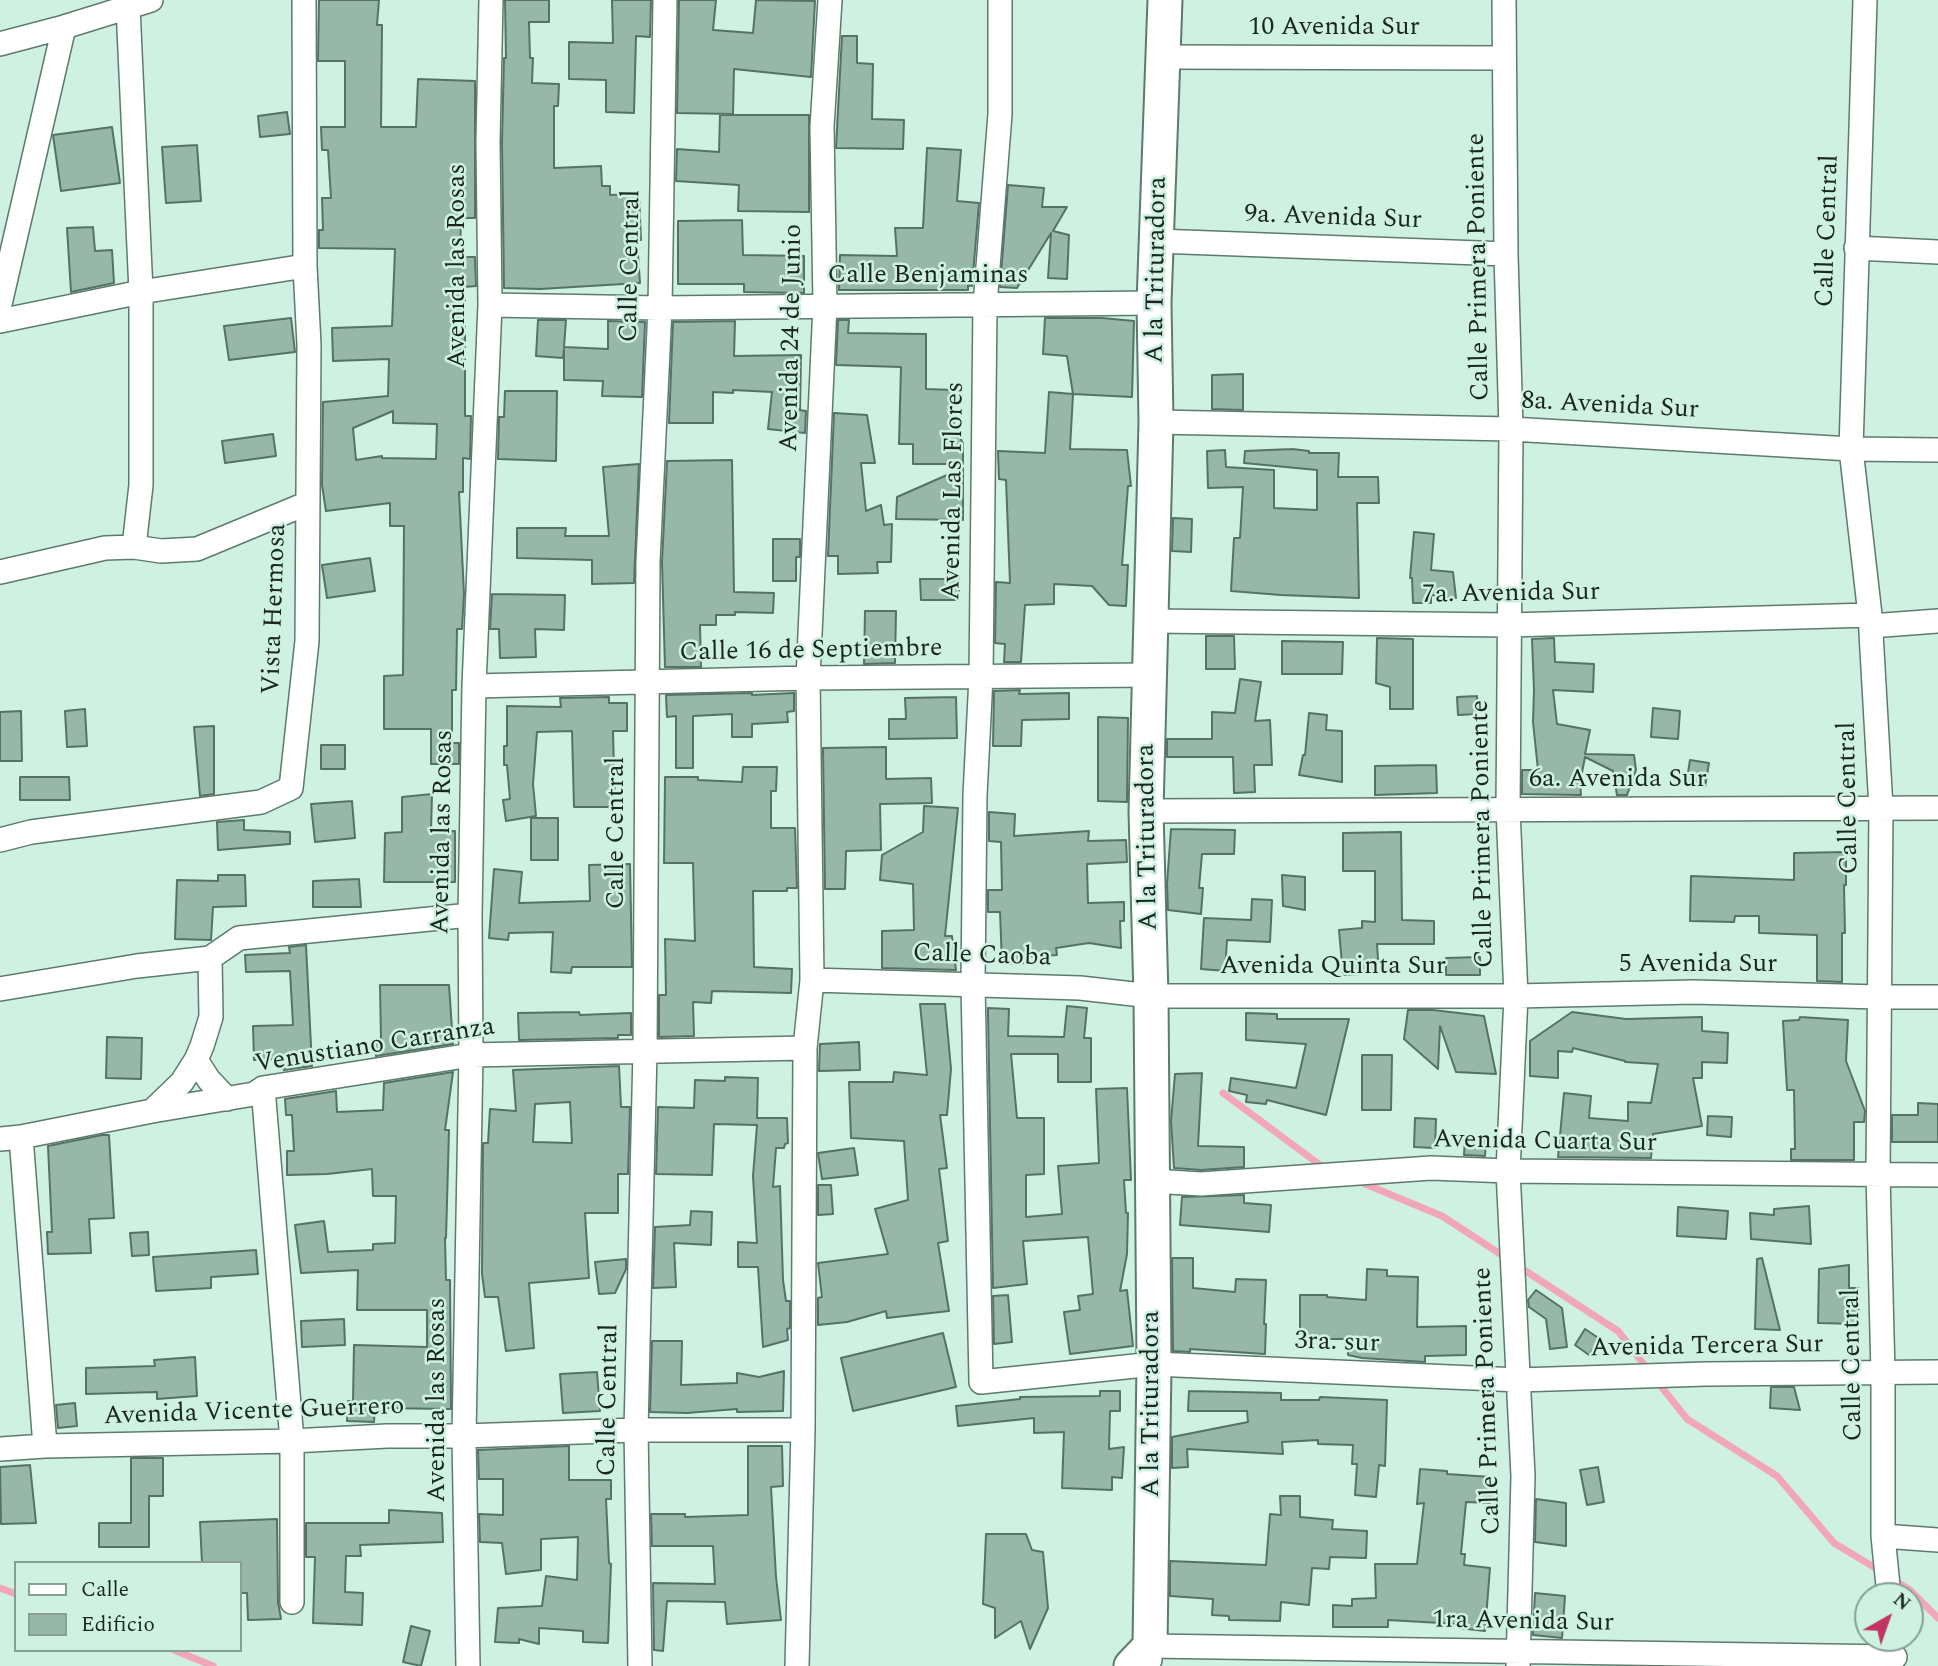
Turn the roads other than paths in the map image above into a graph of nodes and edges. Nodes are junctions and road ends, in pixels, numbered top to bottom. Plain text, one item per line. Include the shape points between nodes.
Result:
1 (151, 0) edge
2 (304, 0) edge
3 (491, 0) edge
4 (664, 0) edge
5 (830, 0) edge
6 (1000, 0) edge
7 (1165, 0) edge
8 (1504, 0) edge
9 (1866, 0) edge
10 (128, 7) junction
11 (64, 27) junction
12 (0, 44) edge
13 (1164, 57) junction
14 (1503, 58) junction
15 (1157, 241) junction
16 (1856, 248) junction
17 (1938, 252) edge
18 (1506, 254) junction
19 (305, 265) junction
20 (141, 292) junction
21 (1154, 303) junction
22 (0, 304) edge
23 (490, 305) junction
24 (825, 305) junction
25 (985, 305) junction
26 (660, 308) junction
27 (0, 321) edge
28 (1156, 422) junction
29 (1511, 429) junction
30 (1851, 449) junction
31 (1938, 450) edge
32 (308, 503) junction
33 (134, 547) junction
34 (0, 572) edge
35 (1871, 620) junction
36 (1152, 621) junction
37 (1938, 621) edge
38 (1509, 625) junction
39 (1149, 675) junction
40 (981, 677) junction
41 (808, 678) junction
42 (647, 684) junction
43 (474, 686) junction
44 (1881, 808) junction
45 (1938, 808) edge
46 (1507, 809) junction
47 (1146, 811) junction
48 (0, 840) edge
49 (470, 915) junction
50 (210, 958) junction
51 (812, 981) junction
52 (973, 984) junction
53 (0, 989) edge
54 (1151, 996) junction
55 (1516, 996) junction
56 (1938, 997) edge
57 (1879, 998) junction
58 (805, 1048) junction
59 (645, 1052) junction
60 (471, 1055) junction
61 (197, 1060) junction
62 (263, 1088) junction
63 (227, 1099) junction
64 (152, 1111) junction
65 (11, 1138) edge
66 (1508, 1171) junction
67 (1878, 1174) junction
68 (1938, 1175) edge
69 (1153, 1181) junction
70 (1154, 1364) junction
71 (1938, 1372) edge
72 (1883, 1374) junction
73 (1519, 1380) junction
74 (981, 1382) joint
75 (636, 1430) junction
76 (803, 1430) junction
77 (464, 1436) junction
78 (292, 1441) junction
79 (45, 1446) junction
80 (0, 1449) edge
81 (1883, 1536) junction
82 (1938, 1540) edge
83 (1888, 1582) edge
84 (292, 1602) dead end
85 (1895, 1654) edge
86 (1144, 1659) edge
87 (1518, 1659) edge
88 (468, 1666) edge
89 (640, 1666) edge
90 (797, 1666) edge

1 - 10 street
2 - 19 street, Vista Hermosa
3 - 23 street, Avenida las Rosas
4 - 26 street, Calle Central
5 - 24 street, Avenida 24 de Junio via 822,127
6 - 25 street, Avenida Las Flores via 1000,114
7 - 13 street, A la Trituradora
8 - 14 street, Calle Primera Poniente
9 - 16 street, Calle Central
10 - 11 street
10 - 20 street
11 - 12 street
11 - 22 street
13 - 14 street, 10 Avenida Sur
13 - 15 street, A la Trituradora
14 - 18 street, Calle Primera Poniente
15 - 18 street, 9a. Avenida Sur
15 - 21 street, A la Trituradora
16 - 17 street
16 - 30 street, Calle Central
18 - 29 street, Calle Primera Poniente
19 - 20 street
19 - 32 street, Vista Hermosa
20 - 27 street
20 - 33 street via 141,485
21 - 25 street, Calle Benjaminas
21 - 28 street, A la Trituradora
23 - 26 street, Calle Benjaminas
23 - 43 street, Avenida las Rosas
24 - 25 street, Calle Benjaminas
24 - 26 street, Calle Benjaminas
24 - 41 street, Avenida 24 de Junio
25 - 40 street, Avenida Las Flores
26 - 42 street, Calle Central
28 - 29 street, 8a. Avenida Sur
28 - 36 street, A la Trituradora
29 - 30 street, 8a. Avenida Sur
29 - 38 street, Calle Primera Poniente
30 - 31 street, 8a. Avenida Sur
30 - 35 street, Calle Central
32 - 33 street via 197,549
32 - 48 street, Vista Hermosa via 307,641 291,788 261,802 30,832
33 - 34 street via 105,548
35 - 37 street, 7a. Avenida Sur
35 - 38 street, 7a. Avenida Sur
35 - 44 street, Calle Central
36 - 38 street, 7a. Avenida Sur
36 - 39 street, A la Trituradora
38 - 46 street, Calle Primera Poniente
39 - 40 street, Calle 16 de Septiembre
39 - 47 street, A la Trituradora
40 - 41 street, Calle 16 de Septiembre
40 - 52 street, Avenida Las Flores
41 - 42 street, Calle 16 de Septiembre
41 - 51 street, Avenida 24 de Junio
42 - 43 street, Calle 16 de Septiembre
42 - 59 street, Calle Central
43 - 49 street, Avenida las Rosas
44 - 45 street, 6a. Avenida Sur
44 - 46 street, 6a. Avenida Sur
44 - 57 street, Calle Central
46 - 47 street, 6a. Avenida Sur
46 - 55 street, Calle Primera Poniente
47 - 54 street, A la Trituradora
49 - 50 street via 239,938
49 - 60 street, Avenida las Rosas
50 - 53 street
50 - 61 street via 211,1017
51 - 52 street, Calle Caoba
51 - 58 street, Avenida 24 de Junio
52 - 54 street, Calle Caoba
52 - 74 street, Avenida Las Flores
54 - 55 street, Avenida Quinta Sur
54 - 69 street, A la Trituradora
55 - 57 street, 5 Avenida Sur via 1694,992
55 - 66 street, Calle Primera Poniente
56 - 57 street
57 - 67 street, Calle Central
58 - 59 street, Venustiano Carranza
58 - 76 street, Avenida 24 de Junio
59 - 60 street, Venustiano Carranza
59 - 75 street, Calle Central
60 - 62 street, Venustiano Carranza
60 - 77 street, Avenida las Rosas
61 - 63 street
61 - 64 street
62 - 63 street, Venustiano Carranza
62 - 78 street
63 - 64 street, Venustiano Carranza
64 - 65 street, Venustiano Carranza
65 - 79 street
66 - 67 street, Avenida Cuarta Sur
66 - 69 street, Avenida Cuarta Sur via 1432,1168 1201,1184
66 - 73 street, Calle Primera Poniente
67 - 68 street, Avenida Cuarta Sur
67 - 72 street, Calle Central
69 - 70 street, A la Trituradora
70 - 73 street, 3ra. sur
70 - 74 street, 3ra. sur
70 - 86 street, A la Trituradora
71 - 72 street, Avenida Tercera Sur
72 - 73 street, Avenida Tercera Sur
72 - 81 street, Calle Central
73 - 87 street, Calle Primera Poniente via 1523,1476
75 - 76 street, Avenida Vicente Guerrero
75 - 77 street, Avenida Vicente Guerrero
75 - 89 street, Calle Central
76 - 90 street, Avenida 24 de Junio
77 - 78 street, Avenida Vicente Guerrero
77 - 88 street, Avenida las Rosas
78 - 79 street, Avenida Vicente Guerrero
78 - 84 street
79 - 80 street, Avenida Vicente Guerrero
81 - 82 street
81 - 83 street, Calle Central
85 - 87 street, 1ra Avenida Sur
86 - 87 street, 1ra Avenida Sur

